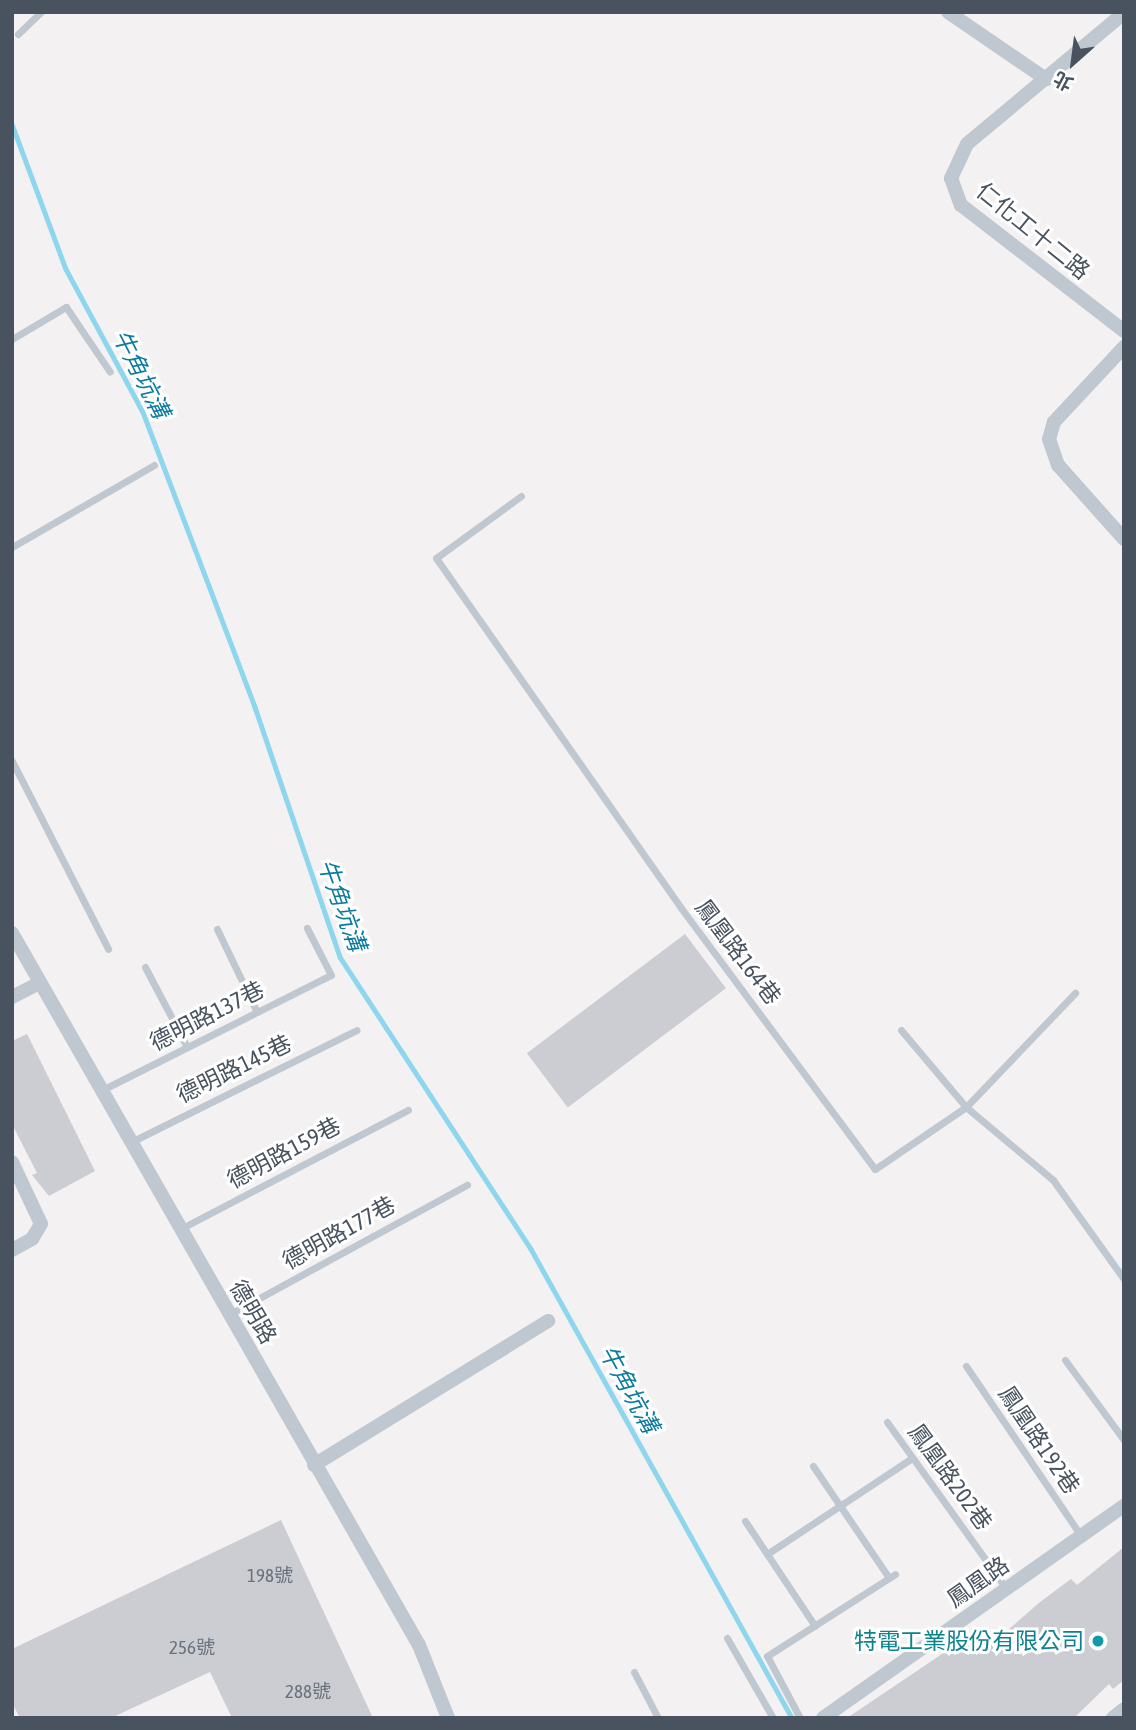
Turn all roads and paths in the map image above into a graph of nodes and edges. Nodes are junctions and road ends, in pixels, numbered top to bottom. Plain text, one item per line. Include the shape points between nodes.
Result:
1 (41, 12) edge
2 (948, 12) edge
3 (1124, 13) edge
4 (18, 34) dead end
5 (1046, 79) junction
6 (1124, 331) edge
7 (12, 339) edge
8 (1124, 347) edge
9 (110, 372) dead end
10 (154, 464) dead end
11 (521, 496) dead end
12 (1124, 539) edge
13 (12, 547) edge
14 (12, 761) edge
15 (307, 928) dead end
16 (217, 929) dead end
17 (12, 933) edge
18 (108, 949) dead end
19 (145, 967) dead end
20 (39, 983) junction
21 (1075, 993) dead end
22 (12, 997) edge
23 (257, 1012) junction
24 (357, 1030) dead end
25 (901, 1030) dead end
26 (187, 1047) junction
27 (100, 1091) junction
28 (965, 1107) junction
29 (408, 1110) dead end
30 (129, 1143) junction
31 (12, 1162) edge
32 (467, 1185) dead end
33 (178, 1230) junction
34 (12, 1250) edge
35 (1124, 1279) edge
36 (229, 1315) junction
37 (548, 1321) dead end
38 (1065, 1360) dead end
39 (966, 1366) dead end
40 (887, 1422) dead end
41 (1124, 1440) edge
42 (912, 1458) junction
43 (314, 1465) junction
44 (813, 1466) dead end
45 (839, 1506) junction
46 (1124, 1506) edge
47 (745, 1521) dead end
48 (1081, 1536) junction
49 (767, 1554) junction
50 (1007, 1589) junction
51 (815, 1626) junction
52 (727, 1638) dead end
53 (634, 1672) dead end
54 (1124, 1709) edge
55 (448, 1718) edge
56 (658, 1718) edge
57 (773, 1718) edge
58 (800, 1718) edge
59 (823, 1718) edge
60 (1113, 1718) edge

1 - 4 lane
2 - 5 street
3 - 5 street, 仁化工十二路
5 - 6 street, 仁化工十二路 via 967,144 952,169 952,186 961,205
7 - 9 lane via 66,307
8 - 12 street via 1054,422 1049,439 1058,465
10 - 13 lane
11 - 28 lane, 鳳凰路164巷 via 436,558 681,908 875,1169
14 - 18 lane
15 - 23 lane, 德明路137巷 via 331,975
16 - 23 lane
17 - 20 street, 德明路
19 - 26 lane
20 - 22 street
20 - 27 street, 德明路
21 - 28 lane
23 - 26 lane, 德明路137巷
24 - 30 lane, 德明路145巷
25 - 28 lane
26 - 27 lane, 德明路137巷
27 - 30 street, 德明路
28 - 35 lane via 1053,1180
29 - 33 lane, 德明路159巷
30 - 33 street, 德明路
31 - 34 street via 41,1216 38,1233
32 - 36 lane, 德明路177巷
33 - 36 street, 德明路
36 - 43 street, 德明路
37 - 43 street
38 - 41 lane
39 - 48 lane, 鳳凰路192巷
40 - 42 lane, 鳳凰路202巷
42 - 45 lane
42 - 50 lane, 鳳凰路202巷
43 - 55 street, 德明路 via 419,1645
44 - 45 lane
45 - 49 lane
45 - 51 lane via 892,1576
46 - 48 street, 鳳凰路
47 - 49 lane
48 - 50 street, 鳳凰路
49 - 51 lane
50 - 59 street, 鳳凰路
51 - 58 lane via 766,1656
52 - 57 lane
53 - 56 lane
54 - 60 street

